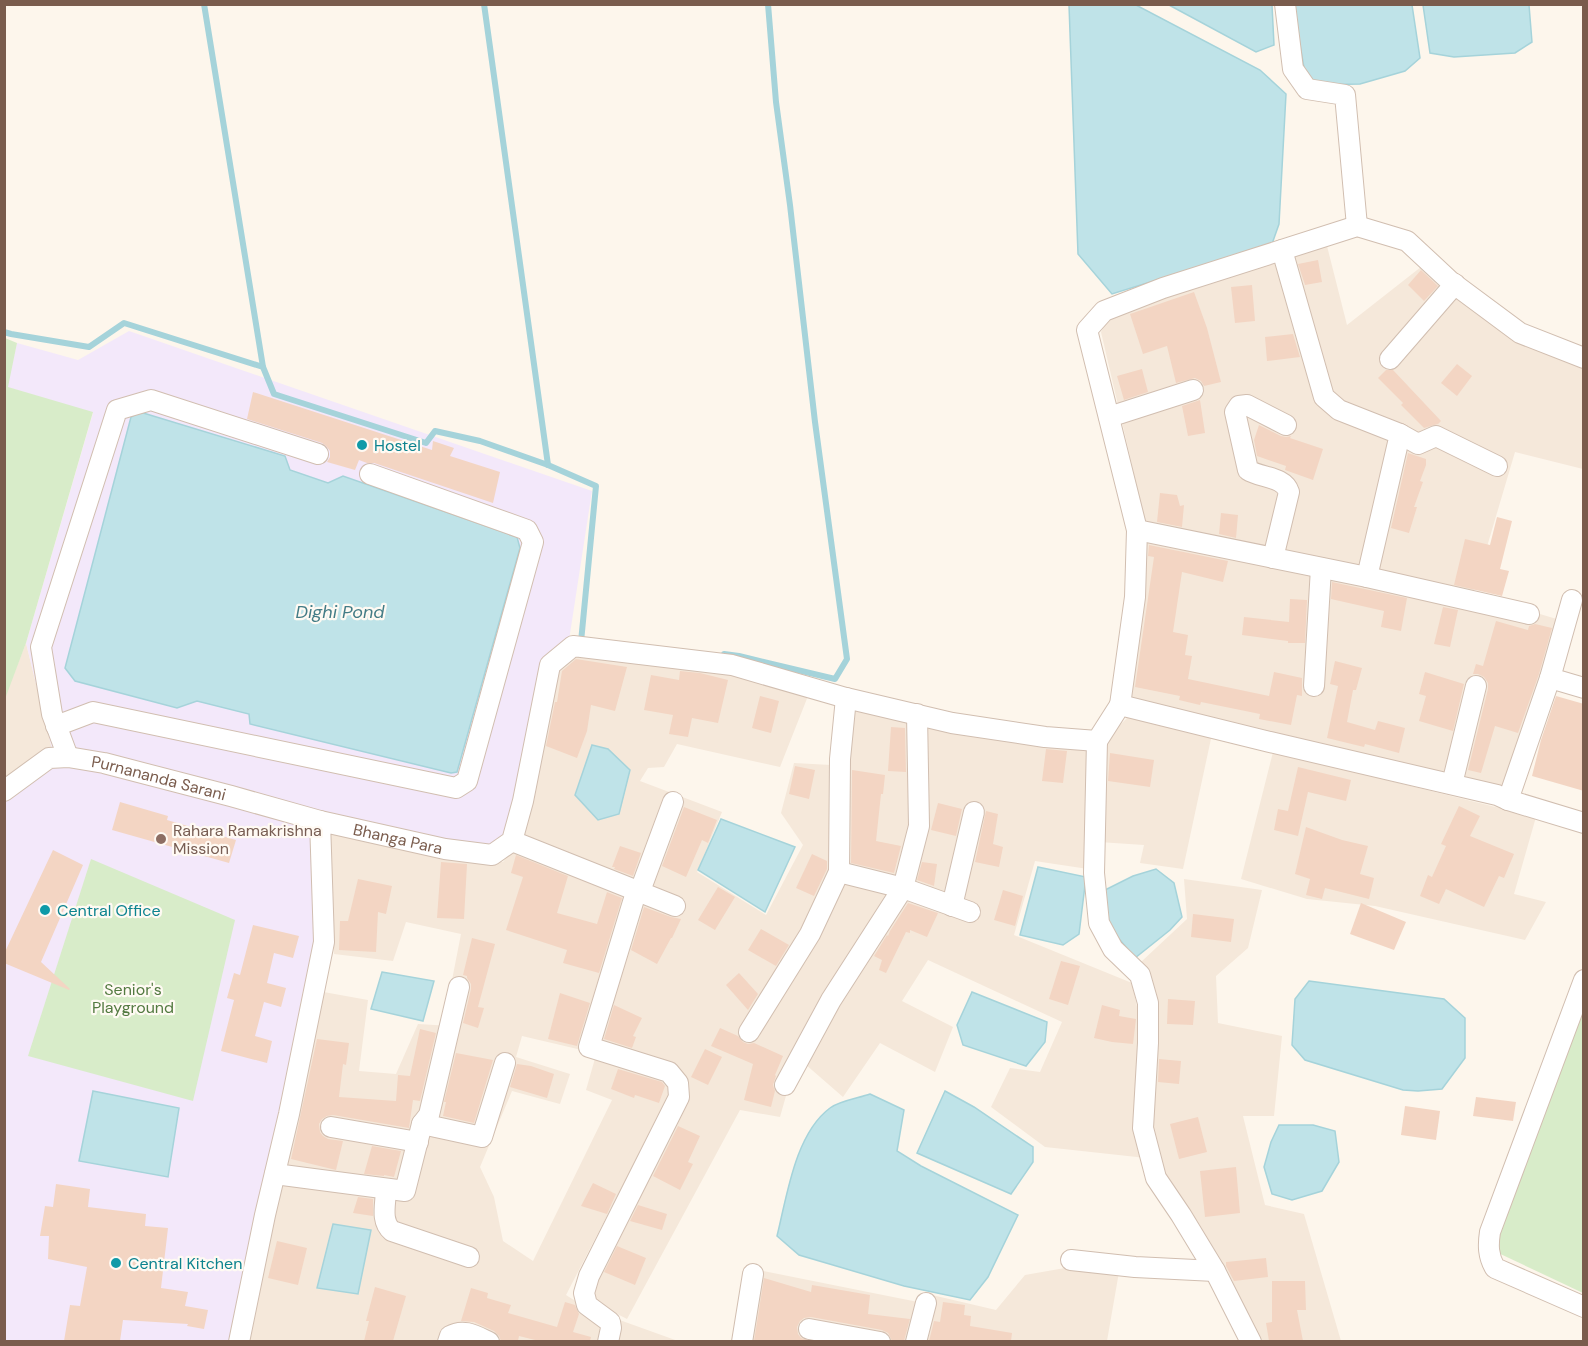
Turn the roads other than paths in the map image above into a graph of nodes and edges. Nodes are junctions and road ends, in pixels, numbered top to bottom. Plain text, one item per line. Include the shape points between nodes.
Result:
1 (1286, 4) edge
2 (1357, 226) junction
3 (1282, 250) junction
4 (1455, 284) junction
5 (1584, 358) edge
6 (1390, 359) dead end
7 (1194, 390) dead end
8 (1109, 417) junction
9 (1286, 425) dead end
10 (1400, 434) junction
11 (318, 454) dead end
12 (1497, 466) dead end
13 (370, 474) dead end
14 (1137, 530) junction
15 (1274, 558) junction
16 (1321, 568) junction
17 (1367, 577) junction
18 (1572, 600) dead end
19 (1529, 614) dead end
20 (1550, 678) junction
21 (1314, 686) dead end
22 (1476, 686) dead end
23 (1584, 688) edge
24 (846, 698) junction
25 (1120, 705) junction
26 (917, 714) junction
27 (57, 726) junction
28 (1097, 741) junction
29 (68, 757) junction
30 (1452, 784) junction
31 (4, 791) edge
32 (1508, 800) junction
33 (673, 802) dead end
34 (974, 812) dead end
35 (320, 821) junction
36 (1584, 823) edge
37 (512, 841) junction
38 (839, 872) junction
39 (903, 888) junction
40 (639, 890) junction
41 (675, 906) dead end
42 (1584, 980) edge
43 (459, 987) dead end
44 (749, 1032) dead end
45 (505, 1063) dead end
46 (785, 1084) dead end
47 (331, 1127) dead end
48 (420, 1133) junction
49 (275, 1174) junction
50 (386, 1189) junction
51 (469, 1257) dead end
52 (1071, 1260) dead end
53 (1215, 1271) junction
54 (753, 1274) dead end
55 (926, 1303) dead end
56 (1584, 1307) edge
57 (810, 1329) dead end
58 (239, 1341) edge
59 (448, 1341) edge
60 (489, 1341) edge
61 (608, 1341) edge
62 (742, 1341) edge
63 (880, 1341) edge
64 (916, 1341) edge
65 (1251, 1341) edge

1 - 2 street via 1293,69 1307,89 1345,95
2 - 3 street
2 - 4 street via 1407,241
3 - 8 street via 1104,311 1087,330
3 - 10 street via 1324,397 1339,410
4 - 5 street via 1520,333
4 - 6 street
7 - 8 street
8 - 14 street
9 - 15 street via 1247,405 1239,406 1235,412 1248,470 1282,482 1289,492
10 - 12 street via 1418,444 1437,436
10 - 17 street
11 - 27 street via 151,400 117,410 41,647
13 - 27 street via 527,530 533,542 467,781 456,788 93,712
14 - 15 street
14 - 25 street via 1135,597
15 - 16 street
16 - 17 street
16 - 21 street
17 - 19 street
18 - 20 street
20 - 23 street
20 - 32 street
22 - 30 street
24 - 26 street
24 - 37 street via 732,665 573,646 550,665
24 - 38 street via 840,759
25 - 28 street
25 - 30 street
26 - 28 street via 1045,737
26 - 39 street via 919,826
27 - 29 street
28 - 53 street via 1094,873 1099,923 1113,949 1140,975 1148,1003 1143,1128 1156,1178
29 - 31 street, Purnananda Sarani via 49,758
29 - 35 street, Purnananda Sarani via 104,763
30 - 32 street
32 - 36 street
33 - 40 street
34 - 39 street via 961,909
35 - 37 street, Bhanga Para via 445,849 492,855
35 - 49 street via 324,942
37 - 40 street
38 - 39 street
38 - 44 street via 810,934
39 - 46 street via 831,1000
40 - 41 street
40 - 61 street via 590,1047 669,1072 678,1083 679,1096 584,1293 587,1305 610,1322
42 - 56 street via 1490,1232 1488,1251 1495,1268
43 - 48 street via 429,1115
45 - 48 street via 482,1137
47 - 48 street
48 - 50 street via 405,1191
49 - 50 street
49 - 58 street
50 - 51 street via 387,1227
52 - 53 street
53 - 65 street
54 - 62 street
55 - 64 street
57 - 63 street
59 - 60 street via 457,1332 465,1332

